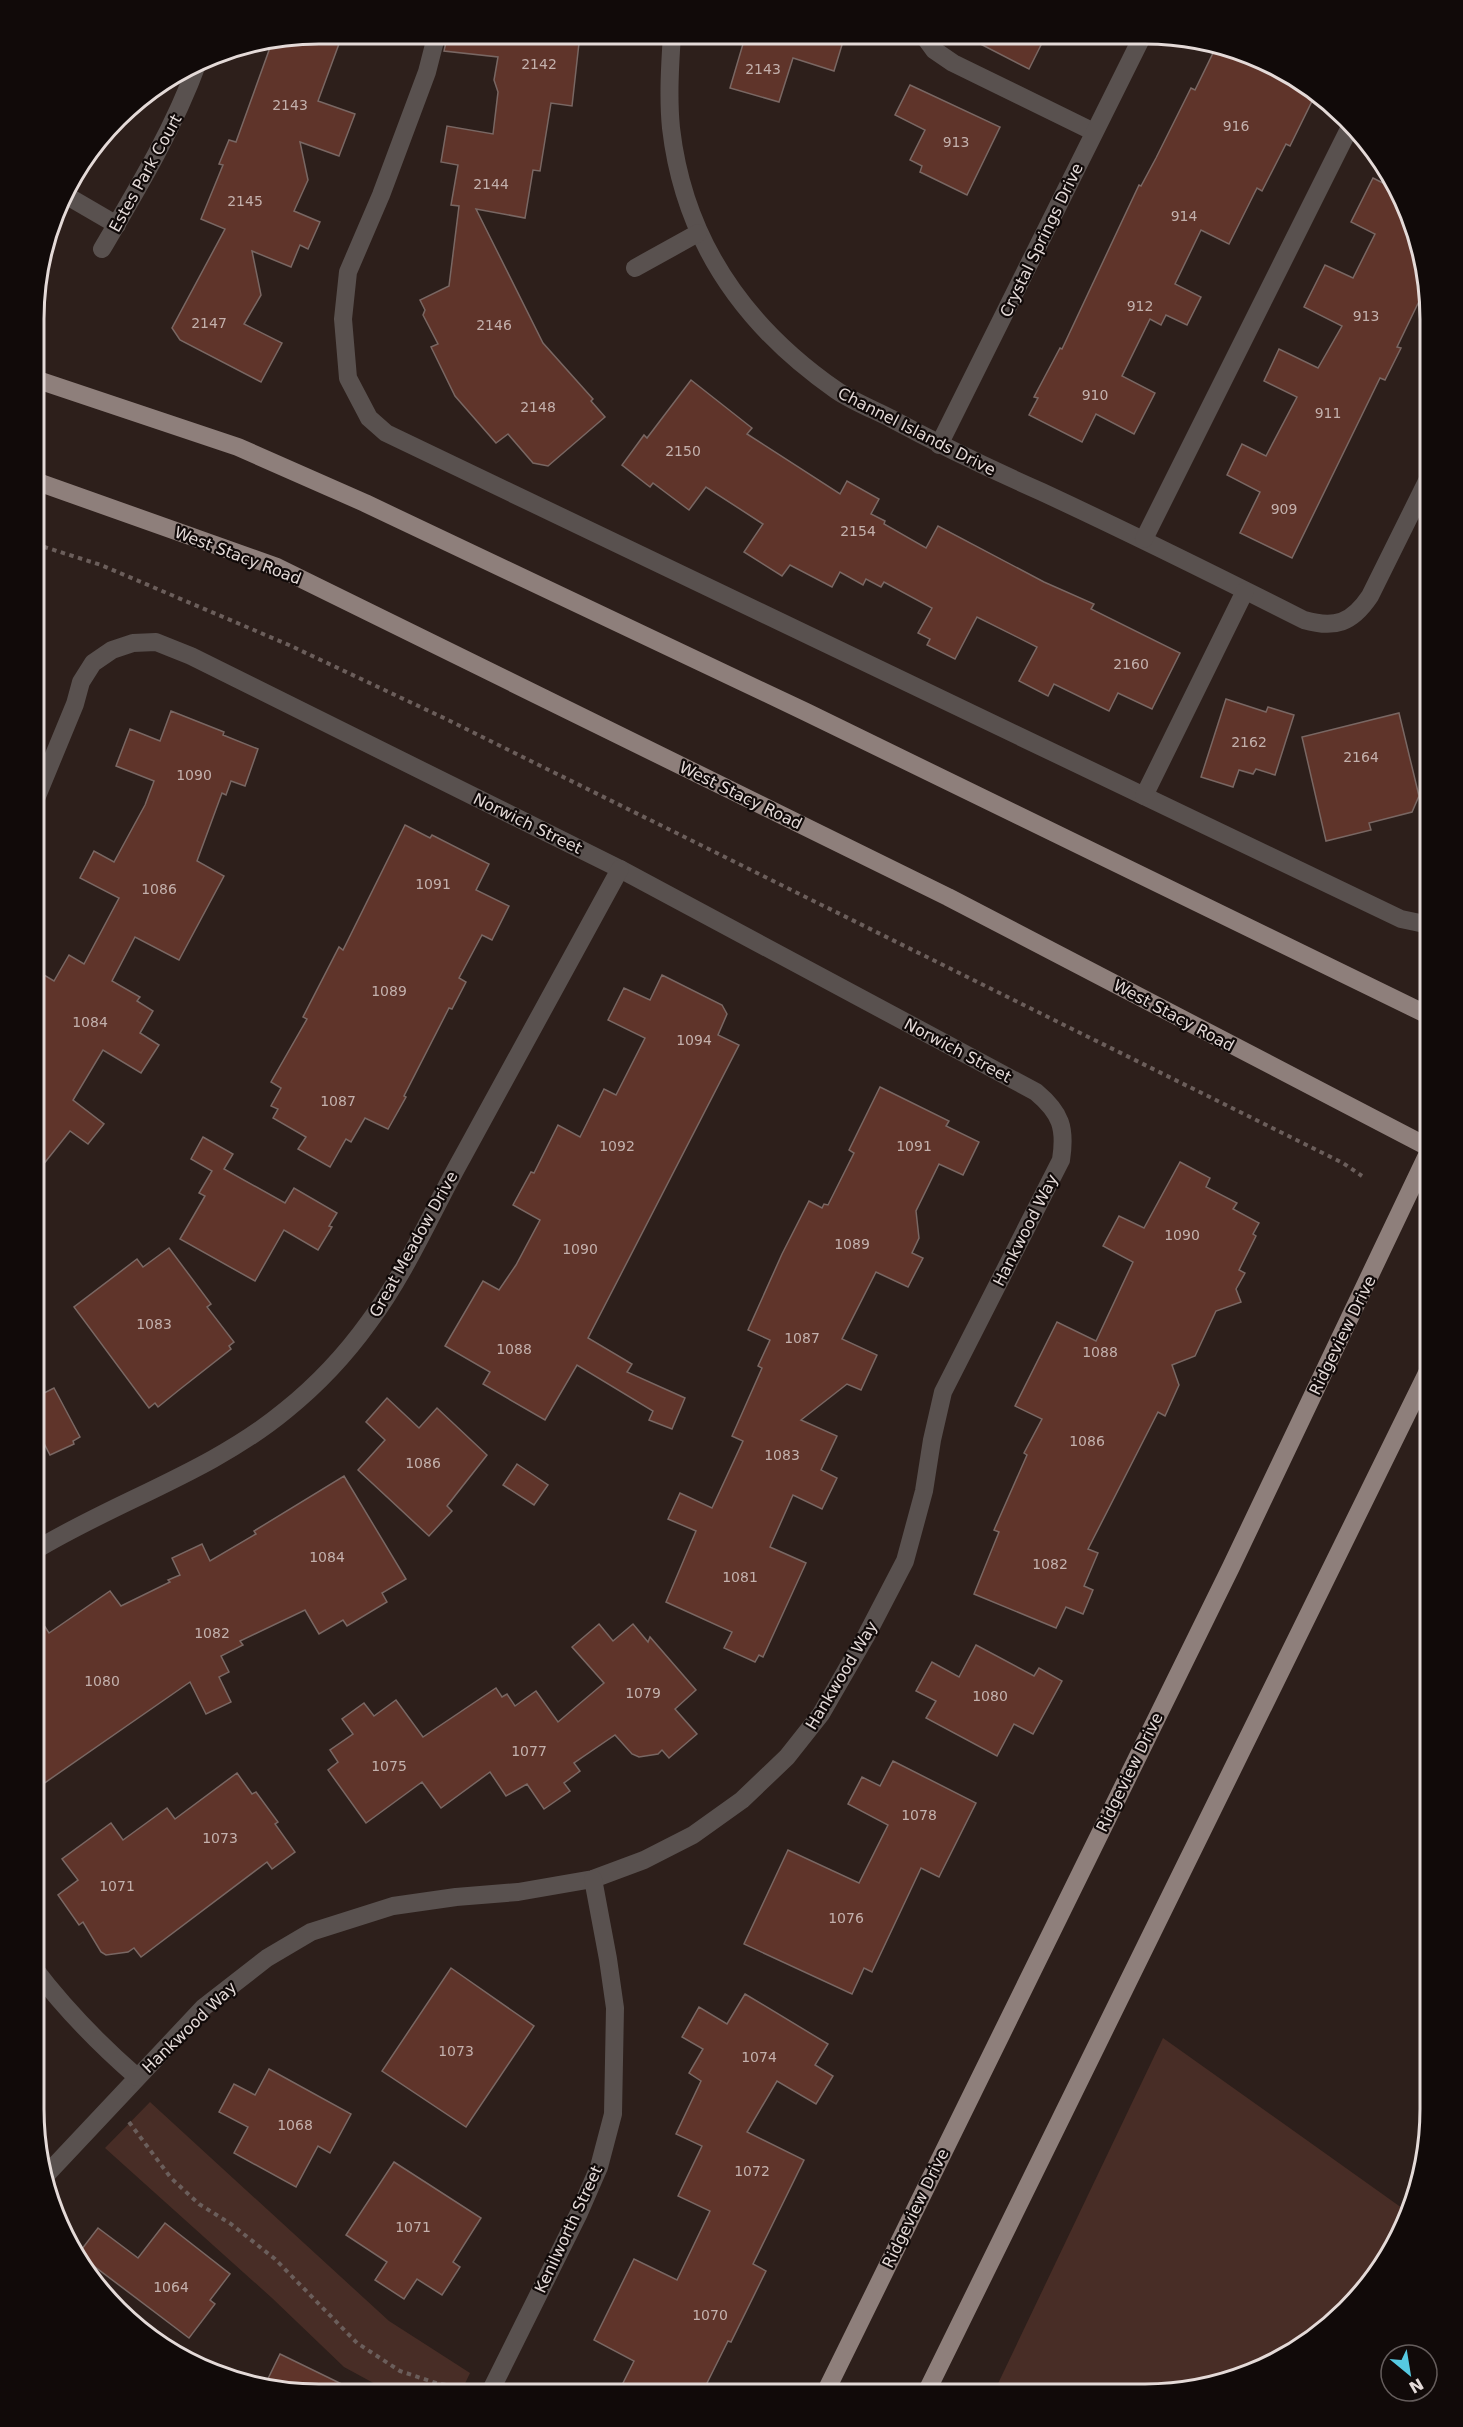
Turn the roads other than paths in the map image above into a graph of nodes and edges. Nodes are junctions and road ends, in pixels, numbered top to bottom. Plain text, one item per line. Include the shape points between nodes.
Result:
1 (434, 44) edge
2 (671, 44) edge
3 (930, 44) edge
4 (1138, 44) edge
5 (194, 74) edge
6 (1094, 132) junction
7 (1347, 133) edge
8 (71, 198) edge
9 (117, 225) junction
10 (698, 233) junction
11 (102, 249) dead end
12 (635, 268) dead end
13 (44, 382) edge
14 (939, 445) junction
15 (44, 484) edge
16 (1420, 495) edge
17 (1144, 539) junction
18 (1245, 591) junction
19 (44, 779) edge
20 (1144, 796) junction
21 (620, 869) junction
22 (1420, 923) edge
23 (1420, 1011) edge
24 (1064, 1140) joint
25 (1420, 1144) edge
26 (1420, 1170) edge
27 (1420, 1387) edge
28 (44, 1545) edge
29 (593, 1879) junction
30 (44, 1981) edge
31 (137, 2077) junction
32 (51, 2170) edge
33 (494, 2384) edge
34 (829, 2384) edge
35 (930, 2384) edge

1 - 20 street via 386,184 348,272 343,319 348,378 369,418 386,433
2 - 10 street, Channel Islands Drive via 671,128 681,179
3 - 6 street via 953,63
4 - 6 street, Crystal Springs Drive
5 - 9 street, Estes Park Court via 163,144
6 - 14 street, Crystal Springs Drive
7 - 17 street
8 - 9 street
9 - 11 street, Estes Park Court
10 - 12 street
10 - 14 street, Channel Islands Drive via 718,271 745,308 790,355 838,391
13 - 23 main road via 238,447 354,498 806,711
14 - 17 street, Channel Islands Drive
15 - 25 main road, West Stacy Road via 277,567 948,897
16 - 18 street, Channel Islands Drive via 1370,596 1349,619 1319,624 1304,620
17 - 18 street, Channel Islands Drive
18 - 20 street
19 - 21 street, Norwich Street via 81,682 93,663 112,650 133,643 156,642
20 - 22 street via 1401,919
21 - 24 street, Norwich Street via 1036,1092 1061,1121
21 - 28 street, Great Meadow Drive via 403,1269 369,1322 326,1373 247,1440
24 - 29 street, Hankwood Way via 1061,1160 943,1392 924,1491 905,1561 821,1714 787,1757 742,1800 693,1835 644,1860
26 - 34 main road, Ridgeview Drive via 1231,1567
27 - 35 main road
29 - 31 street, Hankwood Way via 393,1906 311,1932 236,1980 204,2007
29 - 33 street, Kenilworth Street via 615,2008 613,2114 599,2167 579,2213
30 - 31 street via 74,2017
31 - 32 street, Hankwood Way

